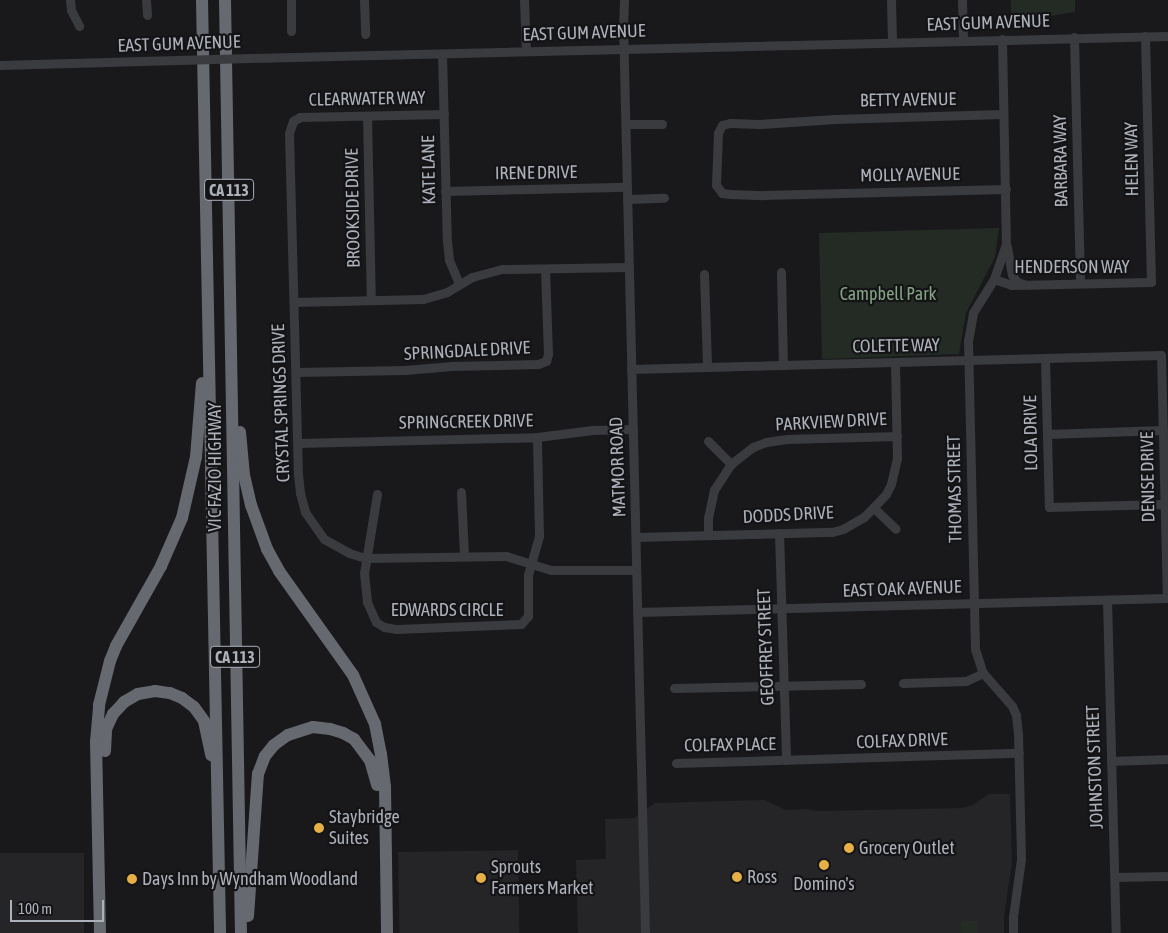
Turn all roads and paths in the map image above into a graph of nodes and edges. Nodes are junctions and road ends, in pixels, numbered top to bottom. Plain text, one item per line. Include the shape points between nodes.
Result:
1 (70, 0) edge
2 (146, 0) edge
3 (202, 0) edge
4 (226, 0) edge
5 (290, 0) edge
6 (364, 0) edge
7 (524, 0) edge
8 (624, 0) edge
9 (891, 0) edge
10 (962, 0) edge
11 (147, 15) dead end
12 (79, 26) dead end
13 (291, 31) dead end
14 (365, 34) dead end
15 (1146, 36) junction
16 (1168, 36) edge
17 (1074, 37) junction
18 (1002, 38) junction
19 (964, 40) junction
20 (892, 42) junction
21 (623, 49) junction
22 (526, 51) junction
23 (442, 54) junction
24 (0, 65) edge
25 (444, 114) junction
26 (1003, 114) junction
27 (366, 116) junction
28 (293, 121) joint
29 (626, 124) junction
30 (662, 124) dead end
31 (627, 187) junction
32 (1006, 189) junction
33 (445, 191) junction
34 (814, 193) joint
35 (664, 198) dead end
36 (627, 199) junction
37 (1006, 238) junction
38 (629, 267) junction
39 (545, 269) junction
40 (781, 272) dead end
41 (704, 274) dead end
42 (994, 279) junction
43 (1151, 282) joint
44 (459, 283) junction
45 (1080, 283) junction
46 (1026, 285) junction
47 (371, 300) junction
48 (294, 302) junction
49 (208, 321) junction
50 (1160, 355) joint
51 (1045, 358) junction
52 (968, 361) junction
53 (895, 362) junction
54 (783, 365) junction
55 (707, 366) junction
56 (632, 369) junction
57 (296, 372) junction
58 (233, 380) junction
59 (633, 429) junction
60 (1163, 430) junction
61 (1047, 434) junction
62 (897, 436) junction
63 (537, 437) junction
64 (708, 441) dead end
65 (299, 443) junction
66 (731, 464) junction
67 (461, 492) dead end
68 (377, 494) dead end
69 (1164, 504) junction
70 (874, 508) junction
71 (896, 529) dead end
72 (779, 533) junction
73 (708, 534) junction
74 (636, 537) junction
75 (464, 556) junction
76 (365, 558) junction
77 (532, 564) junction
78 (636, 570) junction
79 (1168, 598) edge
80 (1107, 600) junction
81 (974, 603) junction
82 (782, 608) junction
83 (637, 612) junction
84 (983, 673) junction
85 (904, 683) dead end
86 (861, 684) dead end
87 (784, 686) junction
88 (674, 688) dead end
89 (1019, 753) junction
90 (1168, 759) edge
91 (786, 760) junction
92 (1111, 761) junction
93 (676, 763) dead end
94 (219, 809) junction
95 (1168, 876) edge
96 (1115, 877) junction
97 (100, 933) edge
98 (108, 933) edge
99 (220, 933) edge
100 (241, 933) edge
101 (247, 933) edge
102 (379, 933) edge
103 (387, 933) edge
104 (645, 933) edge
105 (1013, 933) edge
106 (1116, 933) edge

1 - 12 street
2 - 11 street
3 - 49 highway, VIC FAZIO HIGHWAY / CA 113
4 - 58 highway, VIC FAZIO HIGHWAY / CA 113
5 - 13 street
6 - 14 street
7 - 22 street
8 - 21 street, MATMOR ROAD
9 - 20 street
10 - 19 street
15 - 16 street, EAST GUM AVENUE
15 - 17 street, EAST GUM AVENUE
15 - 43 street, HELEN WAY
17 - 18 street, EAST GUM AVENUE
17 - 45 street, BARBARA WAY
18 - 19 street, EAST GUM AVENUE
18 - 26 street, THOMAS STREET
19 - 20 street, EAST GUM AVENUE
20 - 21 street, EAST GUM AVENUE
21 - 22 street, EAST GUM AVENUE
21 - 29 street, MATMOR ROAD
22 - 23 street, EAST GUM AVENUE
23 - 24 street, EAST GUM AVENUE, bridge
23 - 25 street, KATE LANE
25 - 27 street, CLEARWATER WAY
25 - 33 street, KATE LANE
26 - 32 street, THOMAS STREET
26 - 34 street, BETTY AVENUE via 722,125 718,133 716,185 722,192
27 - 28 street, CLEARWATER WAY via 308,116
27 - 47 street, BROOKSIDE DRIVE
28 - 48 street, CRYSTAL SPRINGS DRIVE via 289,133
29 - 30 street
29 - 31 street, MATMOR ROAD
31 - 33 street, IRENE DRIVE
31 - 36 street, MATMOR ROAD
32 - 34 street, MOLLY AVENUE
32 - 37 street, THOMAS STREET
33 - 44 street, KATE LANE via 447,251
35 - 36 street
36 - 38 street, MATMOR ROAD
37 - 42 street, THOMAS STREET
37 - 46 street via 1012,275 1017,282
38 - 39 street
38 - 56 street, MATMOR ROAD
39 - 44 street via 502,269
39 - 57 street, SPRINGDALE DRIVE via 546,361 538,364
40 - 54 street
41 - 55 street
42 - 46 street, HENDERSON WAY via 1011,285
42 - 52 street, THOMAS STREET via 970,322
43 - 45 street, HENDERSON WAY
44 - 47 street via 447,292 423,299
45 - 46 street, HENDERSON WAY
47 - 48 street
48 - 57 street, CRYSTAL SPRINGS DRIVE
49 - 94 highway, VIC FAZIO HIGHWAY / CA 113
49 - 97 highway via 196,457 188,498 167,553 113,654 99,705 96,742
50 - 51 street, COLETTE WAY
50 - 60 street, DENISE DRIVE
51 - 52 street, COLETTE WAY
51 - 61 street, LOLA DRIVE
52 - 53 street, COLETTE WAY
52 - 81 street, THOMAS STREET
53 - 54 street, COLETTE WAY
53 - 62 street, DODDS DRIVE
54 - 55 street, COLETTE WAY
55 - 56 street, COLETTE WAY
56 - 59 street, MATMOR ROAD
57 - 65 street, CRYSTAL SPRINGS DRIVE
58 - 100 highway, VIC FAZIO HIGHWAY / CA 113
58 - 103 highway via 244,475 267,549 279,571 350,669 375,724 382,754 384,787
59 - 63 street, SPRINGCREEK DRIVE
59 - 74 street, MATMOR ROAD
60 - 61 street
60 - 69 street, DENISE DRIVE
61 - 69 street, LOLA DRIVE via 1049,507
62 - 66 street, PARKVIEW DRIVE via 775,440 752,447
62 - 70 street, DODDS DRIVE via 897,459 891,484
63 - 65 street, SPRINGCREEK DRIVE
63 - 77 street, EDWARDS CIRCLE via 539,536
64 - 66 street
65 - 76 street, CRYSTAL SPRINGS DRIVE via 298,474 305,512 324,539
66 - 73 street, PARKVIEW DRIVE via 714,490
67 - 75 street
68 - 76 street, EDWARDS CIRCLE
69 - 79 street, DENISE DRIVE
70 - 71 street
70 - 72 street, DODDS DRIVE via 854,524 832,532
72 - 73 street, DODDS DRIVE
72 - 82 street, GEOFFREY STREET
73 - 74 street, DODDS DRIVE
74 - 78 street, MATMOR ROAD
75 - 76 street, CRYSTAL SPRINGS DRIVE
75 - 77 street, CRYSTAL SPRINGS DRIVE via 506,556
76 - 77 street, EDWARDS CIRCLE via 364,587 371,613 376,622 396,629 521,624 528,616 528,575
77 - 78 street, CRYSTAL SPRINGS DRIVE via 570,572
78 - 83 street, MATMOR ROAD
79 - 80 street, EAST OAK AVENUE
80 - 81 street, EAST OAK AVENUE
80 - 92 street, JOHNSTON STREET
81 - 82 street, EAST OAK AVENUE
81 - 84 street, THOMAS STREET via 975,649
82 - 83 street, EAST OAK AVENUE
82 - 87 street, GEOFFREY STREET
83 - 104 street, MATMOR ROAD
84 - 85 street via 966,681
84 - 89 street, THOMAS STREET via 1007,698 1016,714
86 - 87 street
87 - 88 street
87 - 91 street, GEOFFREY STREET
89 - 91 street, COLFAX DRIVE
89 - 105 street, THOMAS STREET via 1021,859
90 - 92 street
91 - 93 street, COLFAX PLACE
92 - 96 street, JOHNSTON STREET
94 - 98 highway via 208,733 194,707 182,698 155,691 138,694 124,702 113,714 104,743
94 - 99 highway, VIC FAZIO HIGHWAY / CA 113
95 - 96 street
96 - 106 street, JOHNSTON STREET
101 - 102 highway via 256,789 261,764 282,739 313,727 330,728 354,739 376,773

